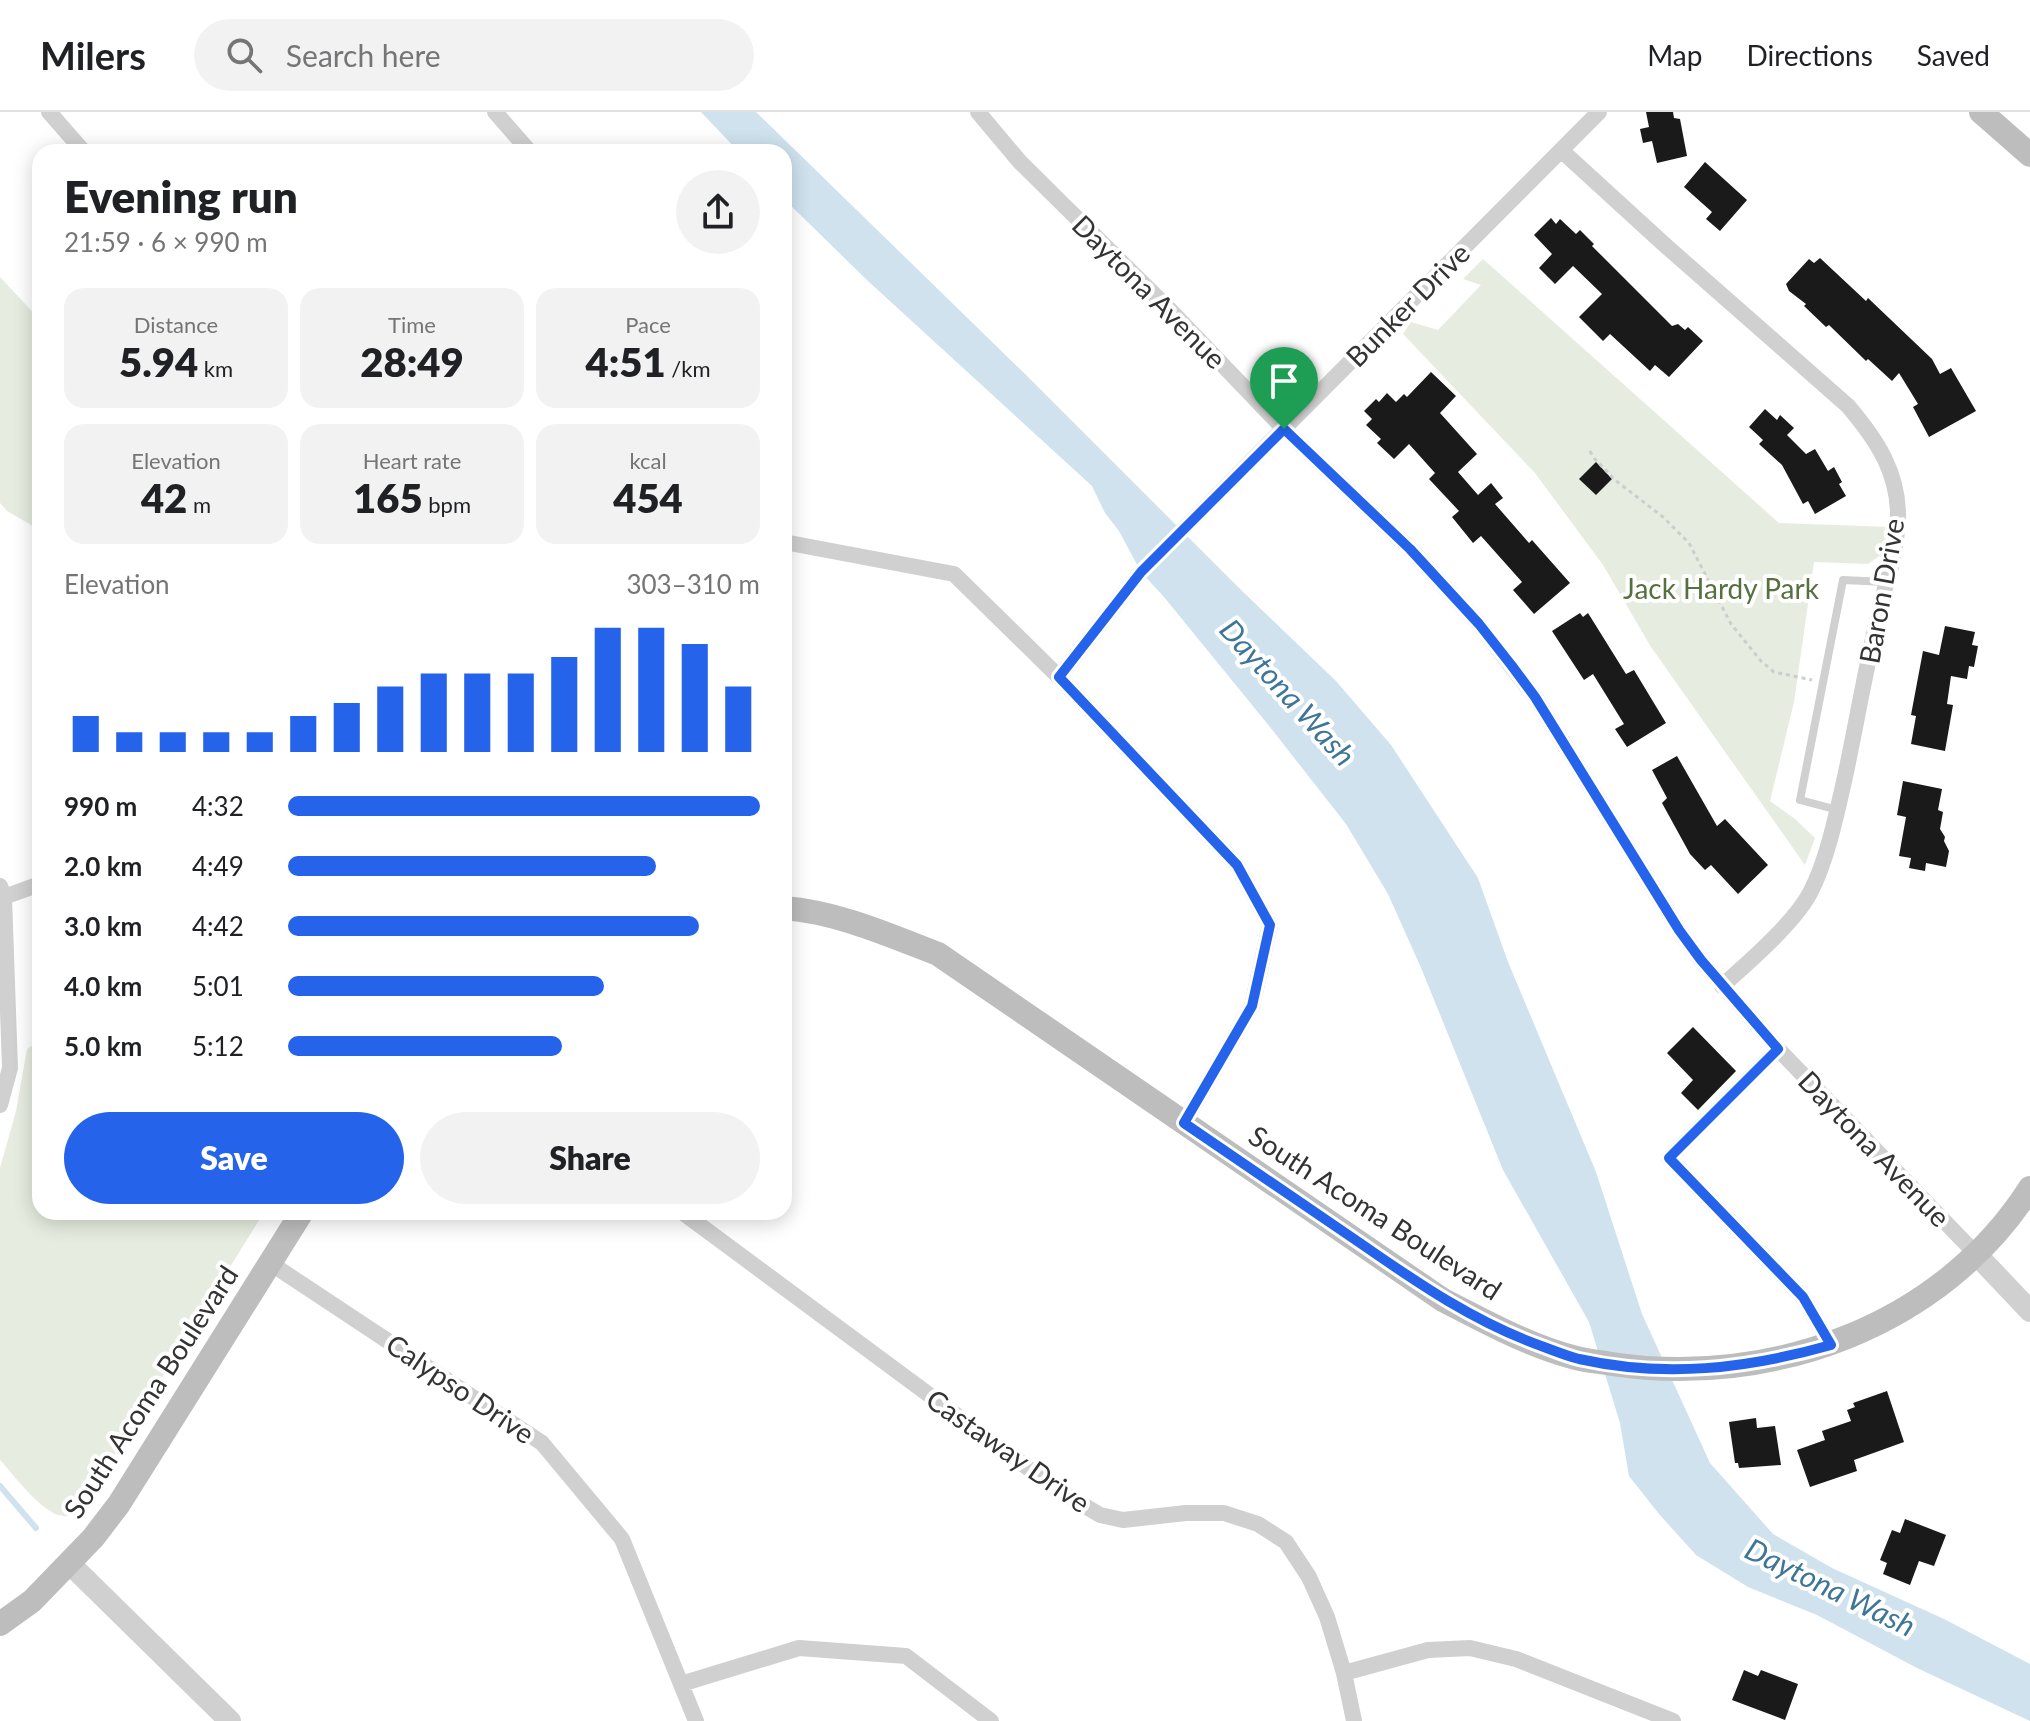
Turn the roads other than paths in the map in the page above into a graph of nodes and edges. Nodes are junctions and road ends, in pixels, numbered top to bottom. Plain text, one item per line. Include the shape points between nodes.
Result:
1 (49, 112) edge
2 (495, 112) edge
3 (978, 112) edge
4 (1599, 112) edge
5 (1981, 112) edge
6 (77, 144) edge
7 (523, 144) edge
8 (1562, 151) junction
9 (2030, 155) edge
10 (1284, 429) junction
11 (792, 544) edge
12 (1886, 582) junction
13 (1059, 677) junction
14 (1838, 810) junction
15 (32, 886) edge
16 (2, 892) edge
17 (792, 908) edge
18 (1722, 986) junction
19 (1778, 1049) junction
20 (0, 1105) edge
21 (1184, 1123) junction
22 (2030, 1188) edge
23 (297, 1220) edge
24 (693, 1220) edge
25 (1976, 1254) junction
26 (270, 1263) junction
27 (2030, 1311) edge
28 (1831, 1345) junction
29 (69, 1563) junction
30 (0, 1624) edge
31 (1344, 1673) junction
32 (681, 1684) junction
33 (230, 1721) edge
34 (696, 1721) edge
35 (991, 1721) edge
36 (1354, 1721) edge
37 (1673, 1721) edge

1 - 6 street
2 - 7 street
3 - 10 street, Daytona Avenue via 1020,162
4 - 8 street, Bunker Drive
5 - 9 main road
8 - 10 street, Bunker Drive
8 - 12 street, Baron Drive via 1863,424 1884,456 1897,491 1898,522
10 - 13 street, Bunker Drive via 1141,572
10 - 18 street, Daytona Avenue via 1410,549 1479,624 1535,697 1679,930
11 - 13 street via 954,574
12 - 14 street, Baron Drive
12 - 14 lane via 1843,580 1800,800
13 - 21 street via 1237,865 1270,925 1252,1006
14 - 18 street, Baron Drive via 1810,893
15 - 16 street
16 - 20 street via 10,1068
17 - 21 main road, South Acoma Boulevard via 873,928 938,954
18 - 19 street, Daytona Avenue
19 - 25 street, Daytona Avenue
19 - 28 street via 1669,1158 1803,1297
21 - 28 main road, South Acoma Boulevard via 1443,1300 1513,1336 1577,1359 1692,1370 1786,1358
22 - 25 main road, South Acoma Boulevard
23 - 26 main road, South Acoma Boulevard
24 - 31 street, Castaway Drive via 1085,1507 1123,1520 1224,1513 1258,1524 1286,1542 1321,1604
25 - 27 street, Daytona Avenue
25 - 28 main road, South Acoma Boulevard via 1940,1286
26 - 29 main road, South Acoma Boulevard via 119,1504
26 - 32 street, Calypso Drive via 542,1443 622,1539
29 - 30 main road, South Acoma Boulevard
29 - 33 street
31 - 36 street, Castaway Drive
31 - 37 street via 1428,1650 1470,1648 1516,1659
32 - 34 street, Calypso Drive
32 - 35 street via 799,1648 906,1656

